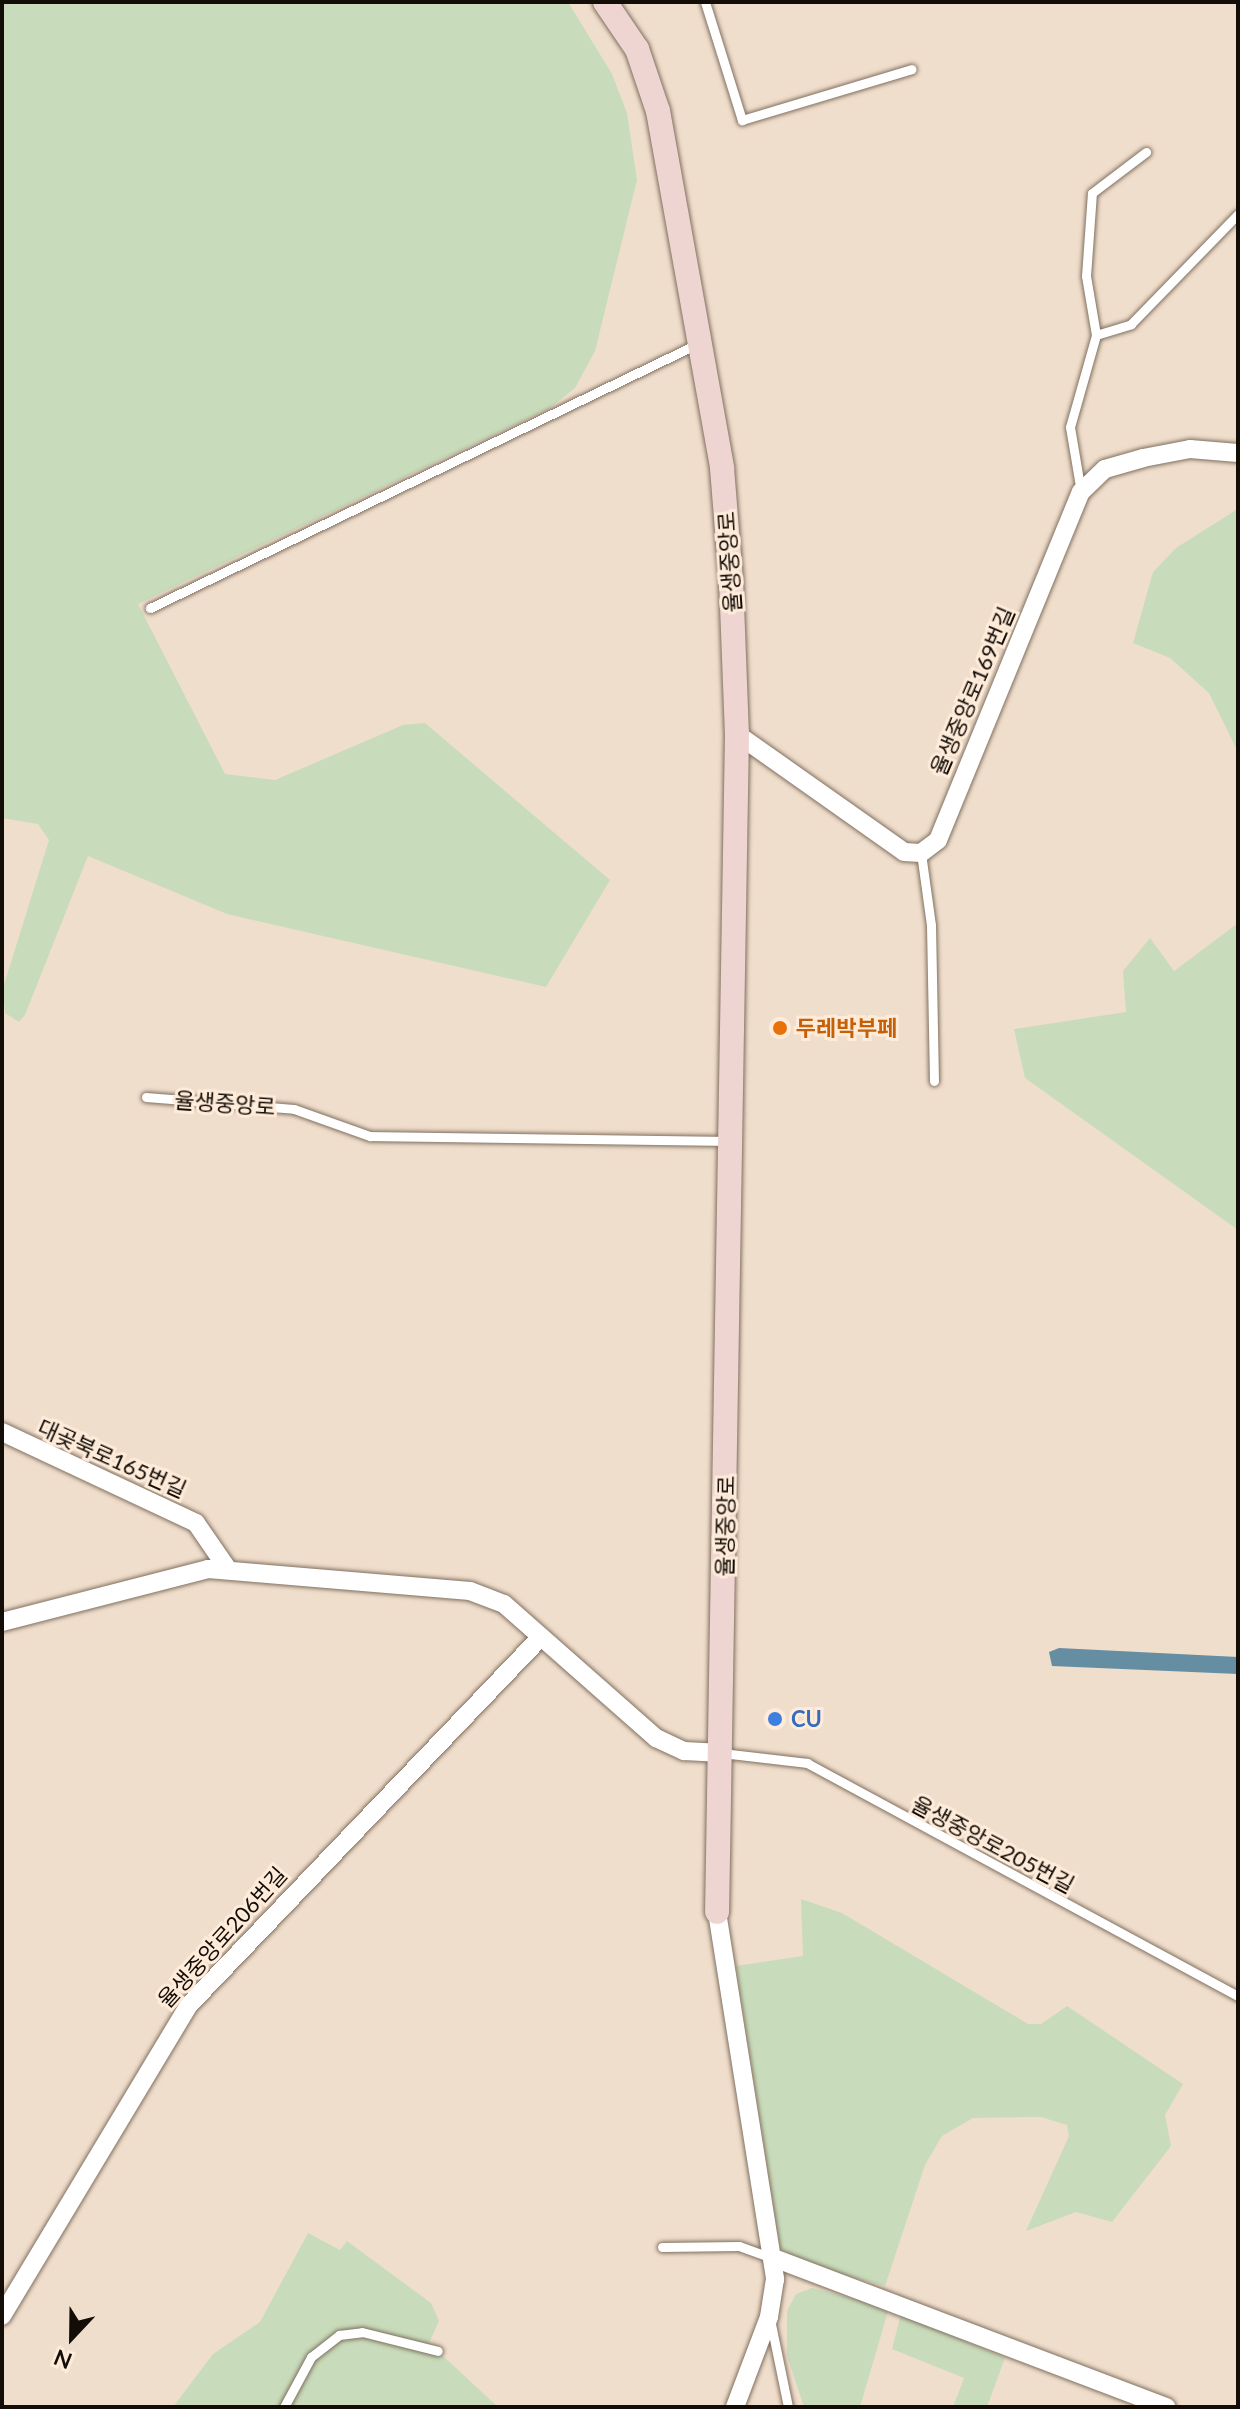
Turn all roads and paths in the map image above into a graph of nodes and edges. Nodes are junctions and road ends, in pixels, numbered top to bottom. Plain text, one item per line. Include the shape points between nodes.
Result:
1 (605, 2) edge
2 (705, 2) edge
3 (912, 69) dead end
4 (1146, 152) dead end
5 (1238, 214) edge
6 (1096, 335) junction
7 (700, 342) junction
8 (1238, 453) edge
9 (1081, 492) junction
10 (150, 608) dead end
11 (737, 734) junction
12 (921, 853) junction
13 (934, 1081) dead end
14 (146, 1097) dead end
15 (731, 1141) junction
16 (2, 1432) edge
17 (227, 1568) junction
18 (2, 1622) edge
19 (540, 1638) junction
20 (722, 1753) junction
21 (717, 1912) joint
22 (1238, 1995) edge
23 (662, 2247) dead end
24 (774, 2258) junction
25 (2, 2316) edge
26 (769, 2317) junction
27 (438, 2351) dead end
28 (284, 2407) edge
29 (735, 2407) edge
30 (788, 2407) edge
31 (1167, 2407) edge

1 - 7 street, 율생중앙로 via 650,79
2 - 3 lane via 742,120
4 - 6 lane via 1092,193 1086,276
5 - 6 lane via 1131,324
6 - 9 lane via 1071,416
7 - 10 lane
7 - 11 street, 율생중앙로 via 728,526
8 - 9 street, 율생중앙로169번길 via 1190,449 1143,458 1105,469
9 - 12 street, 율생중앙로169번길 via 938,840
11 - 12 street via 904,852
11 - 15 street, 율생중앙로
12 - 13 lane via 931,925
14 - 15 lane, 율생중앙로 via 294,1109 370,1136
15 - 20 street, 율생중앙로
16 - 17 street, 대곶북로165번길 via 196,1523
17 - 18 street
17 - 19 street via 470,1591 504,1604
19 - 20 street via 656,1738 684,1751
19 - 25 street, 율생중앙로206번길 via 189,2005
20 - 21 street, 율생중앙로
20 - 22 lane, 율생중앙로205번길 via 807,1763
21 - 24 street
23 - 24 lane via 739,2246
24 - 26 street
24 - 31 street
26 - 29 street
26 - 30 lane
27 - 28 lane via 362,2332 339,2335 311,2357

